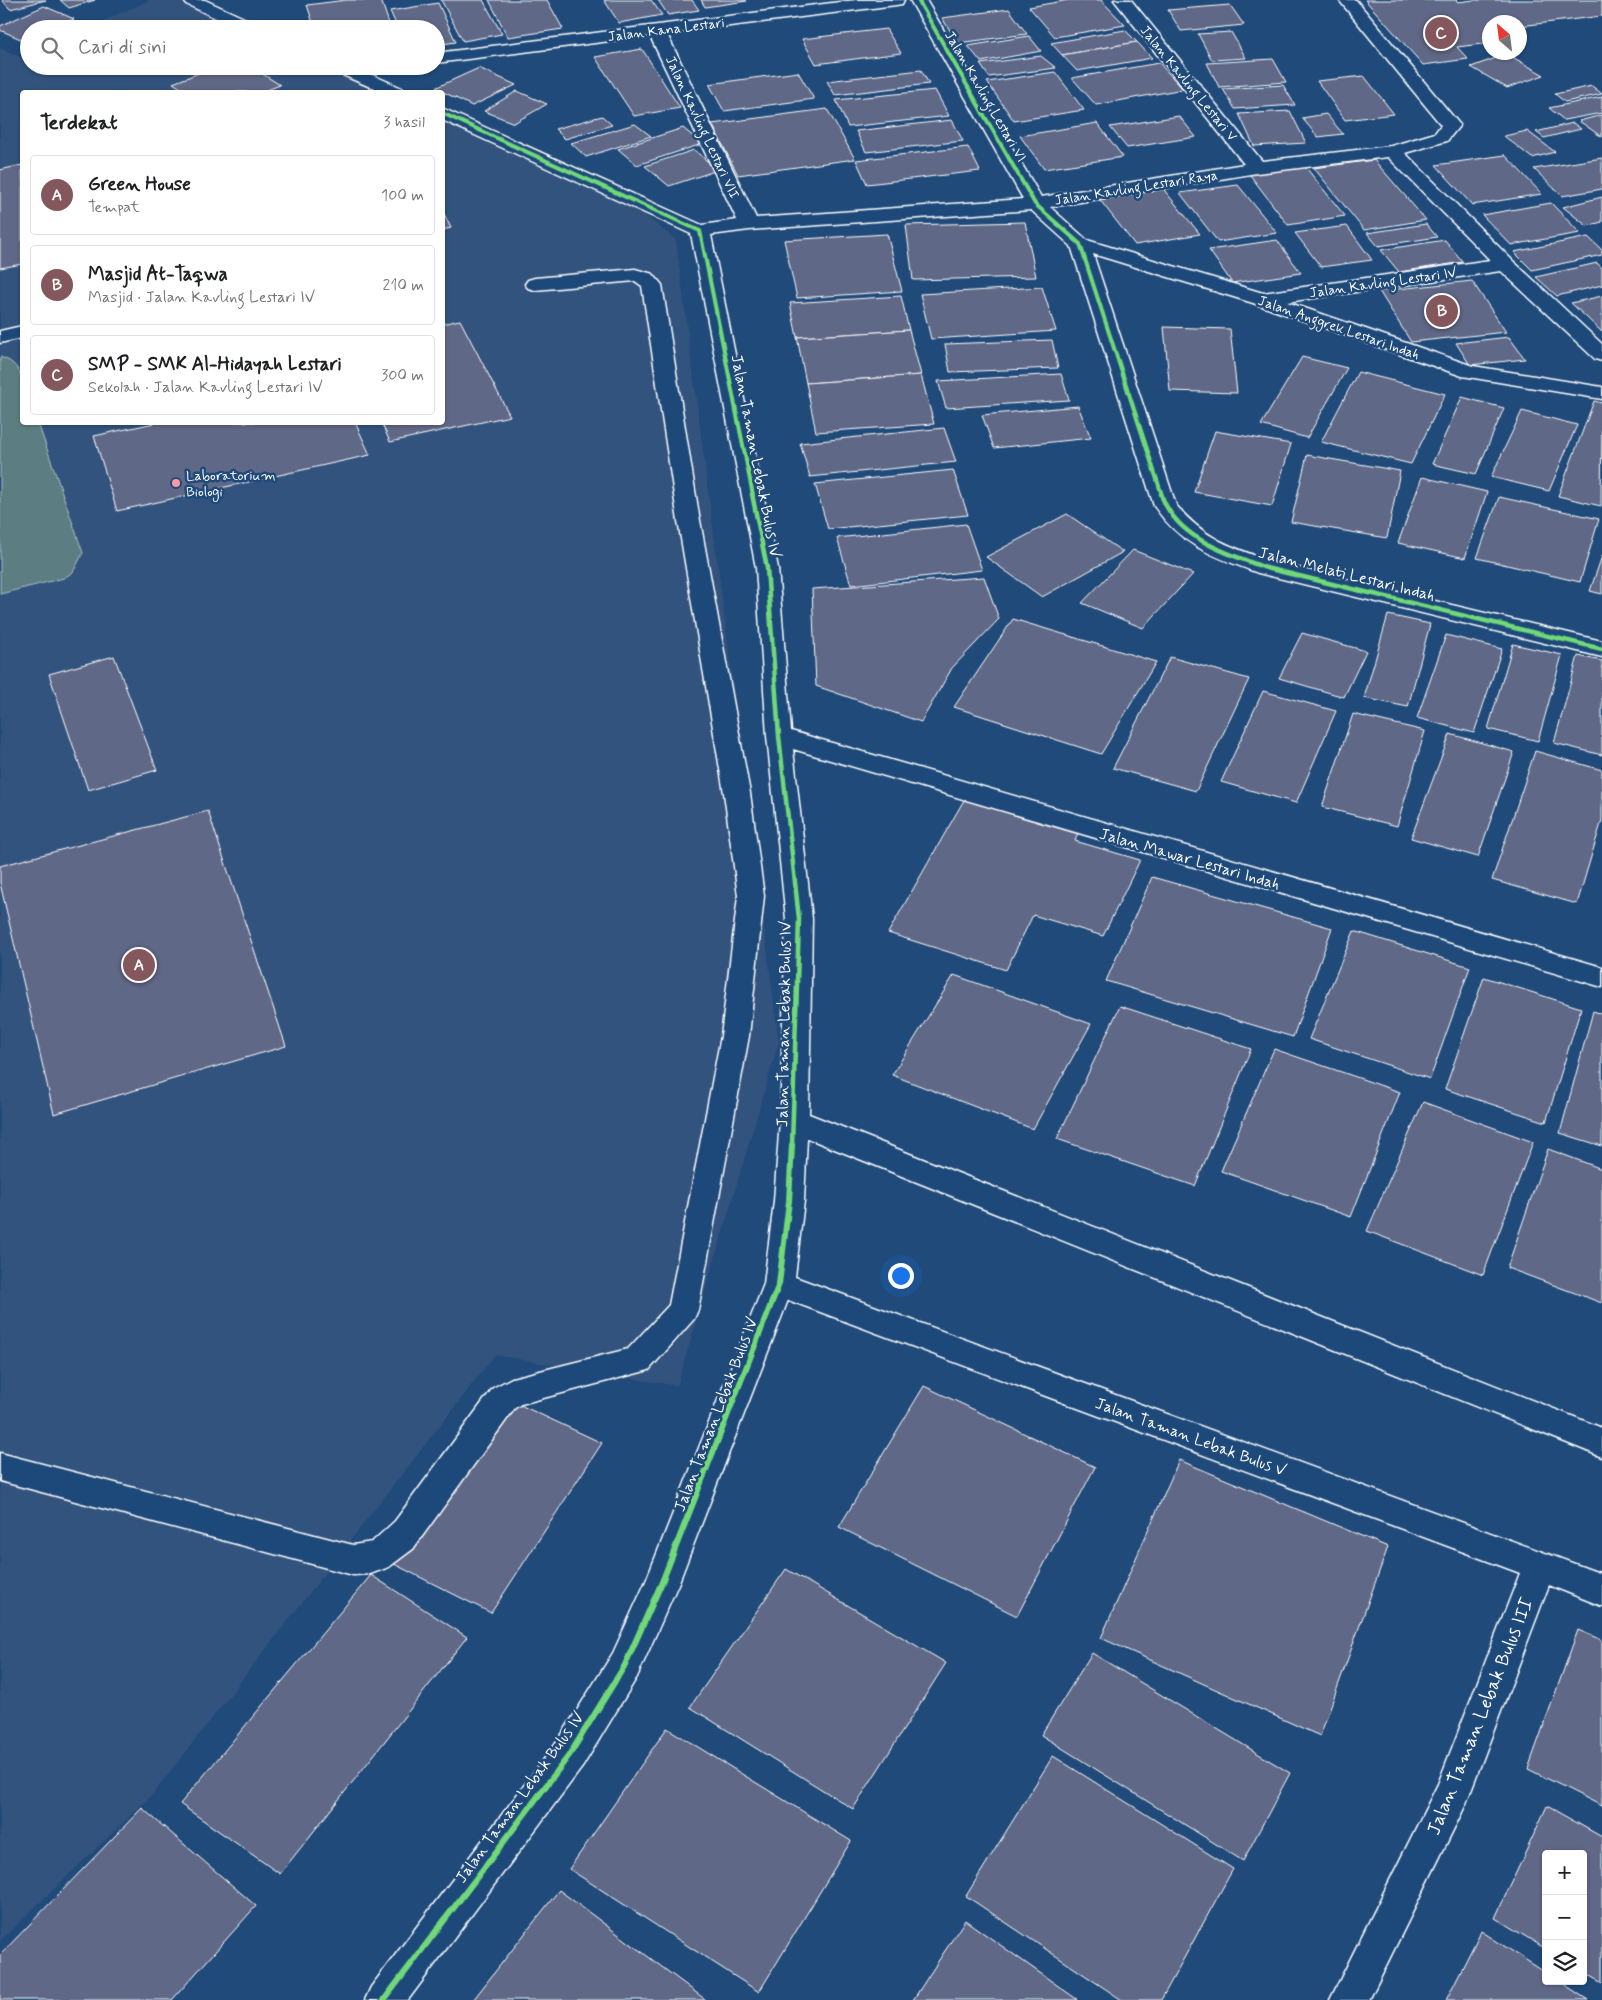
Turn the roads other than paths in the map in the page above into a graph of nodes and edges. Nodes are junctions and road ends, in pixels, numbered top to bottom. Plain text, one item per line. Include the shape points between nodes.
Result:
1 (192, 0) edge
2 (230, 0) edge
3 (896, 0) edge
4 (918, 0) edge
5 (1122, 0) edge
6 (1346, 0) edge
7 (227, 17) junction
8 (234, 20) edge
9 (656, 30) junction
10 (445, 57) edge
11 (357, 75) edge
12 (391, 90) edge
13 (445, 115) edge
14 (1392, 151) junction
15 (1257, 167) junction
16 (1035, 204) junction
17 (749, 224) junction
18 (700, 231) junction
19 (1080, 244) junction
20 (1506, 264) junction
21 (535, 284) dead end
22 (1260, 299) junction
23 (20, 332) edge
24 (0, 337) edge
25 (1602, 355) edge
26 (1602, 393) edge
27 (1602, 649) edge
28 (779, 736) junction
29 (1602, 977) edge
30 (794, 1120) junction
31 (779, 1284) junction
32 (1602, 1443) edge
33 (0, 1467) edge
34 (1540, 1565) junction
35 (1602, 1590) edge
36 (384, 2000) edge
37 (1348, 2000) edge

1 - 7 street
2 - 7 street
3 - 9 street, Jalan Kana Lestari
4 - 16 street, Jalan Kavling Lestari VI
5 - 15 street, Jalan Kavling Lestari V
6 - 14 street via 1451,125 1441,137
7 - 8 street
9 - 10 street, Jalan Kana Lestari
9 - 17 street, Jalan Kavling Lestari VII
11 - 12 street
13 - 18 street
14 - 15 street, Jalan Kavling Lestari Raya
14 - 20 street
15 - 16 street, Jalan Kavling Lestari Raya
16 - 17 street, Jalan Kavling Lestari Raya
16 - 19 street
17 - 18 street, Jalan Kavling Lestari Raya
18 - 28 street, Jalan Taman Lebak Bulus IV via 766,568
19 - 22 street, Jalan Anggrek Lestari Indah
19 - 27 street, Jalan Melati Lestari Indah via 1165,506 1184,529 1216,549 1266,568
20 - 22 street, Jalan Kavling Lestari IV
20 - 25 street
21 - 33 street via 635,275 646,278 652,285 737,793 751,896 735,1036 683,1310 638,1360 512,1392 504,1398 407,1532 391,1550 373,1559 353,1560
22 - 26 street, Jalan Anggrek Lestari Indah via 1469,372
23 - 24 street
28 - 29 street, Jalan Mawar Lestari Indah
28 - 30 street, Jalan Taman Lebak Bulus IV via 799,919
30 - 31 street, Jalan Taman Lebak Bulus IV
30 - 32 street
31 - 34 street, Jalan Taman Lebak Bulus V
31 - 36 street, Jalan Taman Lebak Bulus IV via 662,1582 625,1665 570,1754
34 - 35 street, Jalan Taman Lebak Bulus V
34 - 37 street, Jalan Taman Lebak Bulus III via 1452,1793

